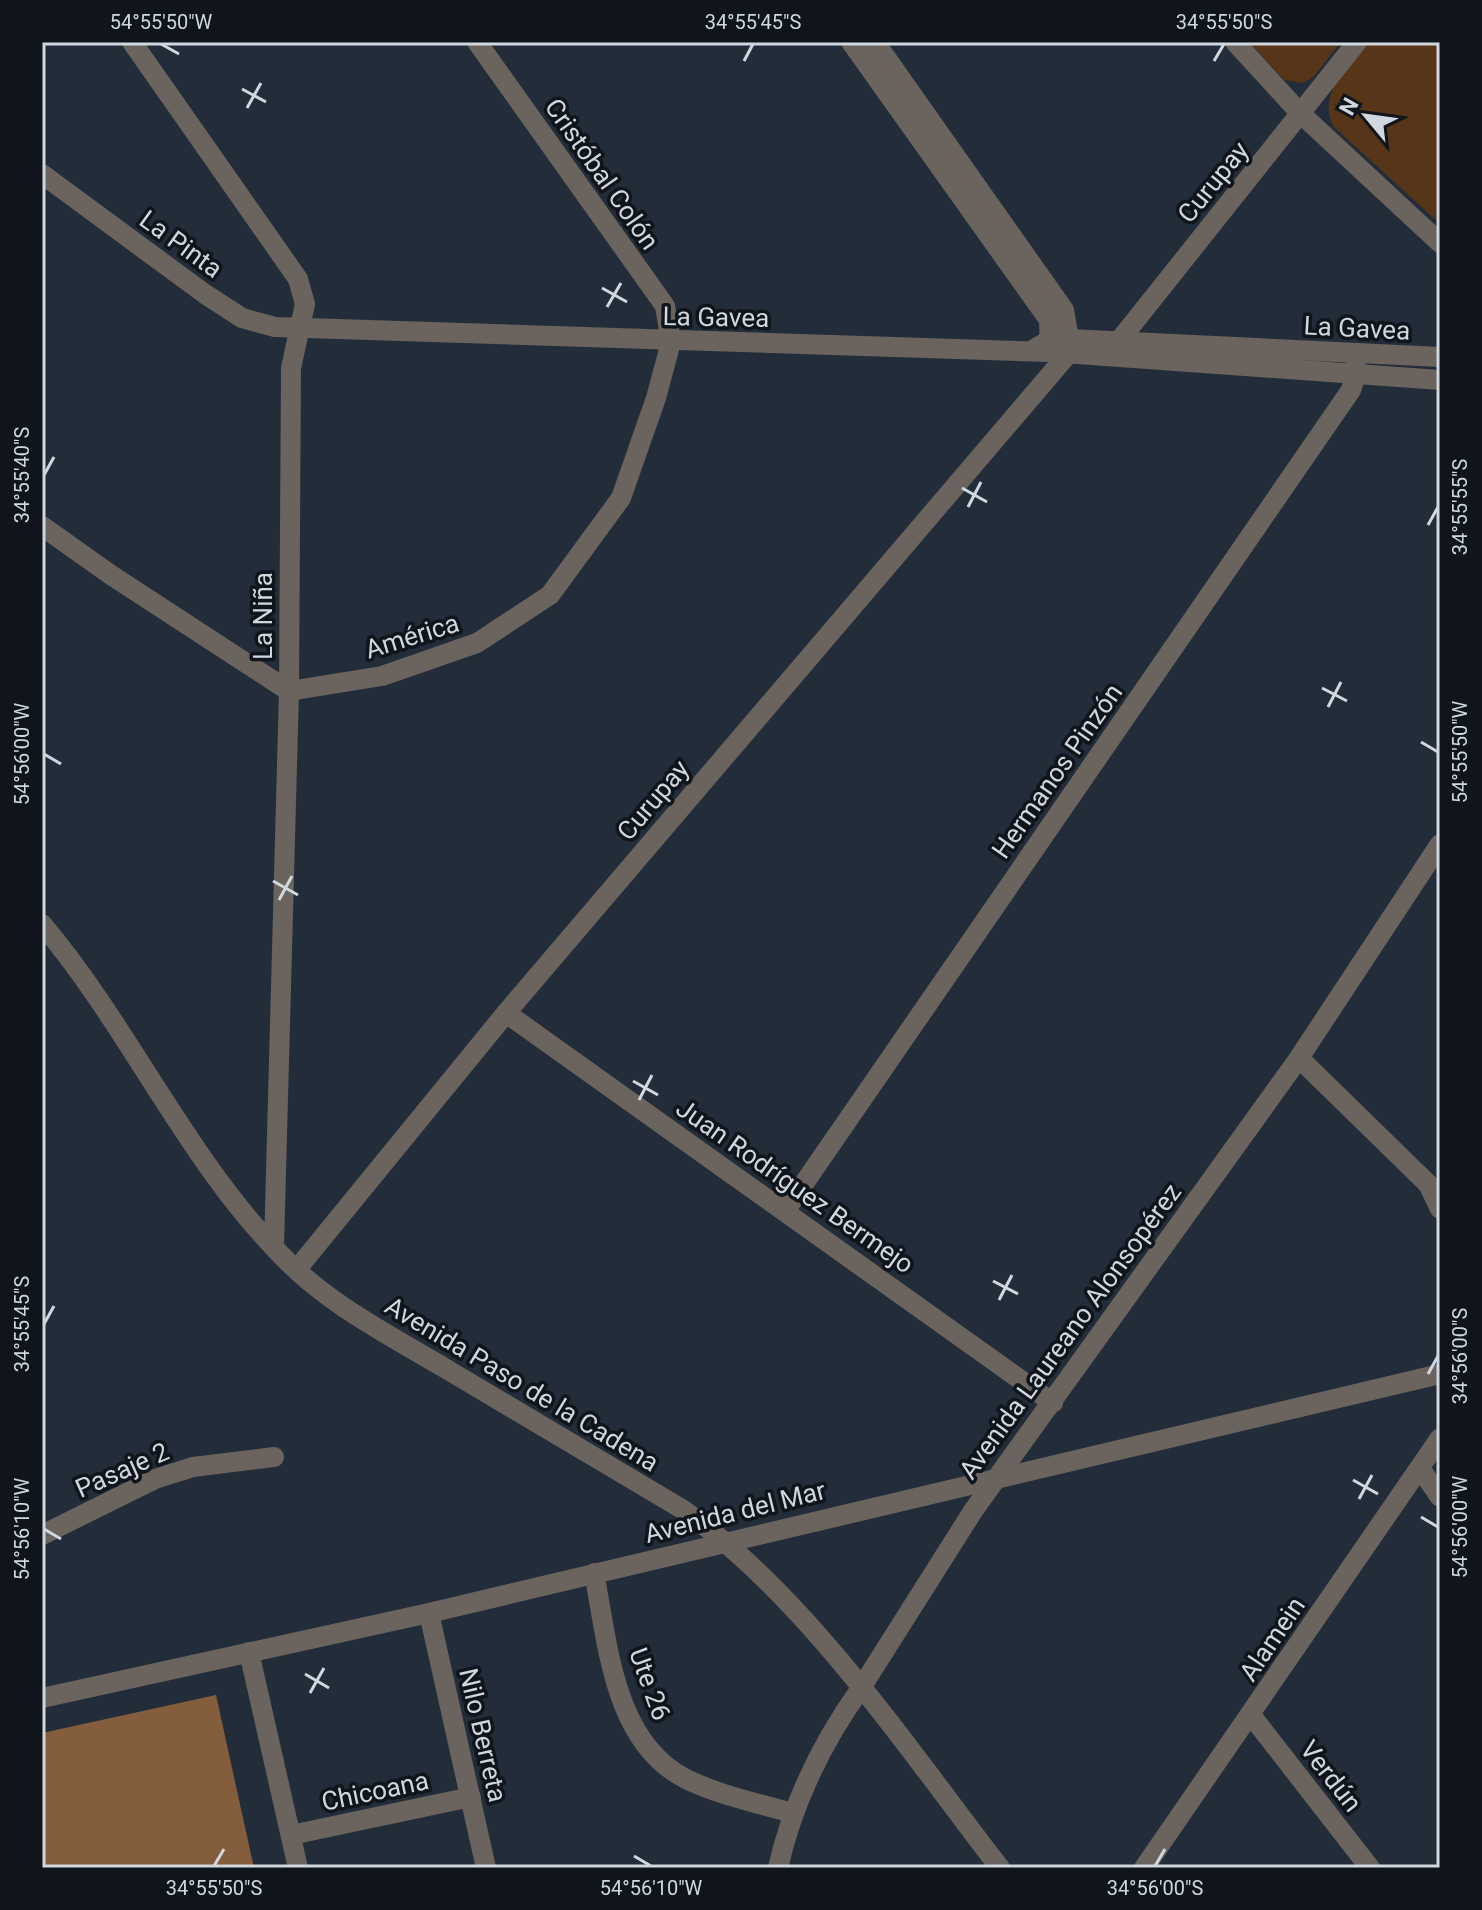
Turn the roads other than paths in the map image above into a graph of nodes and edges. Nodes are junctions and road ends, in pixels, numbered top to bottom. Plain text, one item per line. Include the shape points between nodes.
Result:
1 (132, 42) edge
2 (477, 42) edge
3 (851, 42) edge
4 (875, 42) edge
5 (1235, 42) edge
6 (1357, 42) edge
7 (1300, 113) junction
8 (42, 174) edge
9 (1440, 243) edge
10 (301, 328) junction
11 (671, 342) junction
12 (1118, 349) junction
13 (1054, 350) junction
14 (1440, 357) edge
15 (1356, 365) junction
16 (1440, 380) edge
17 (42, 526) edge
18 (289, 691) junction
19 (1440, 844) edge
20 (42, 924) edge
21 (506, 1013) junction
22 (1299, 1058) junction
23 (1434, 1179) edge
24 (1440, 1209) edge
25 (785, 1211) junction
26 (274, 1246) junction
27 (297, 1269) junction
28 (1440, 1374) edge
29 (1053, 1403) junction
30 (1440, 1438) edge
31 (274, 1457) dead end
32 (1420, 1468) junction
33 (998, 1476) junction
34 (1440, 1497) edge
35 (42, 1535) edge
36 (726, 1540) junction
37 (594, 1573) junction
38 (429, 1613) junction
39 (249, 1652) junction
40 (861, 1688) junction
41 (42, 1698) edge
42 (1251, 1715) junction
43 (471, 1797) junction
44 (792, 1813) junction
45 (291, 1835) junction
46 (298, 1868) edge
47 (486, 1868) edge
48 (778, 1868) edge
49 (1000, 1868) edge
50 (1144, 1868) edge
51 (1370, 1868) edge

1 - 10 street, La Niña via 298,279 305,304
2 - 11 street, Cristóbal Colón via 665,306
3 - 13 street via 1049,320
4 - 13 street via 1064,310
5 - 7 street
6 - 7 street, Curupay
7 - 9 street
7 - 12 street, Curupay
8 - 10 street, La Pinta via 242,318
10 - 11 street, La Gavea
10 - 18 street, La Niña via 291,368
11 - 13 street, La Gavea
11 - 18 street, América via 621,498 550,595 477,643 382,676
12 - 13 street, La Gavea
12 - 15 street, La Gavea
13 - 21 street, Curupay
14 - 15 street, La Gavea
15 - 16 street, La Gavea
15 - 25 street, Hermanos Pinzón via 1342,403
17 - 18 street
18 - 26 street, La Niña
19 - 22 street, Avenida Laureano Alonsopérez
20 - 26 street, Avenida Paso de la Cadena via 75,963 227,1191
21 - 25 street, Juan Rodríguez Bermejo
21 - 27 street, Curupay
22 - 23 street
22 - 29 street, Avenida Laureano Alonsopérez
23 - 24 street
25 - 29 street, Juan Rodríguez Bermejo
26 - 27 street, Avenida Paso de la Cadena
27 - 36 street, Avenida Paso de la Cadena via 352,1313
28 - 33 street, Avenida del Mar
29 - 33 street, Avenida Laureano Alonsopérez
30 - 32 street, Alamein
31 - 35 street, Pasaje 2 via 193,1467 155,1479
32 - 34 street
32 - 42 street, Alamein
33 - 36 street, Avenida del Mar
33 - 40 street, Avenida Laureano Alonsopérez
36 - 37 street, Avenida del Mar
36 - 40 street, Avenida Paso de la Cadena
37 - 38 street, Avenida del Mar
37 - 44 street, Ute 26 via 616,1680 627,1713 646,1743 684,1778
38 - 39 street, Avenida del Mar
38 - 43 street, Nilo Berreta
39 - 41 street, Avenida del Mar
39 - 45 street
40 - 44 street, Avenida Laureano Alonsopérez via 815,1760
40 - 49 street, Avenida Paso de la Cadena
42 - 50 street, Alamein
42 - 51 street, Verdún
43 - 45 street, Chicoana
43 - 47 street, Nilo Berreta
44 - 48 street, Avenida Laureano Alonsopérez
45 - 46 street

